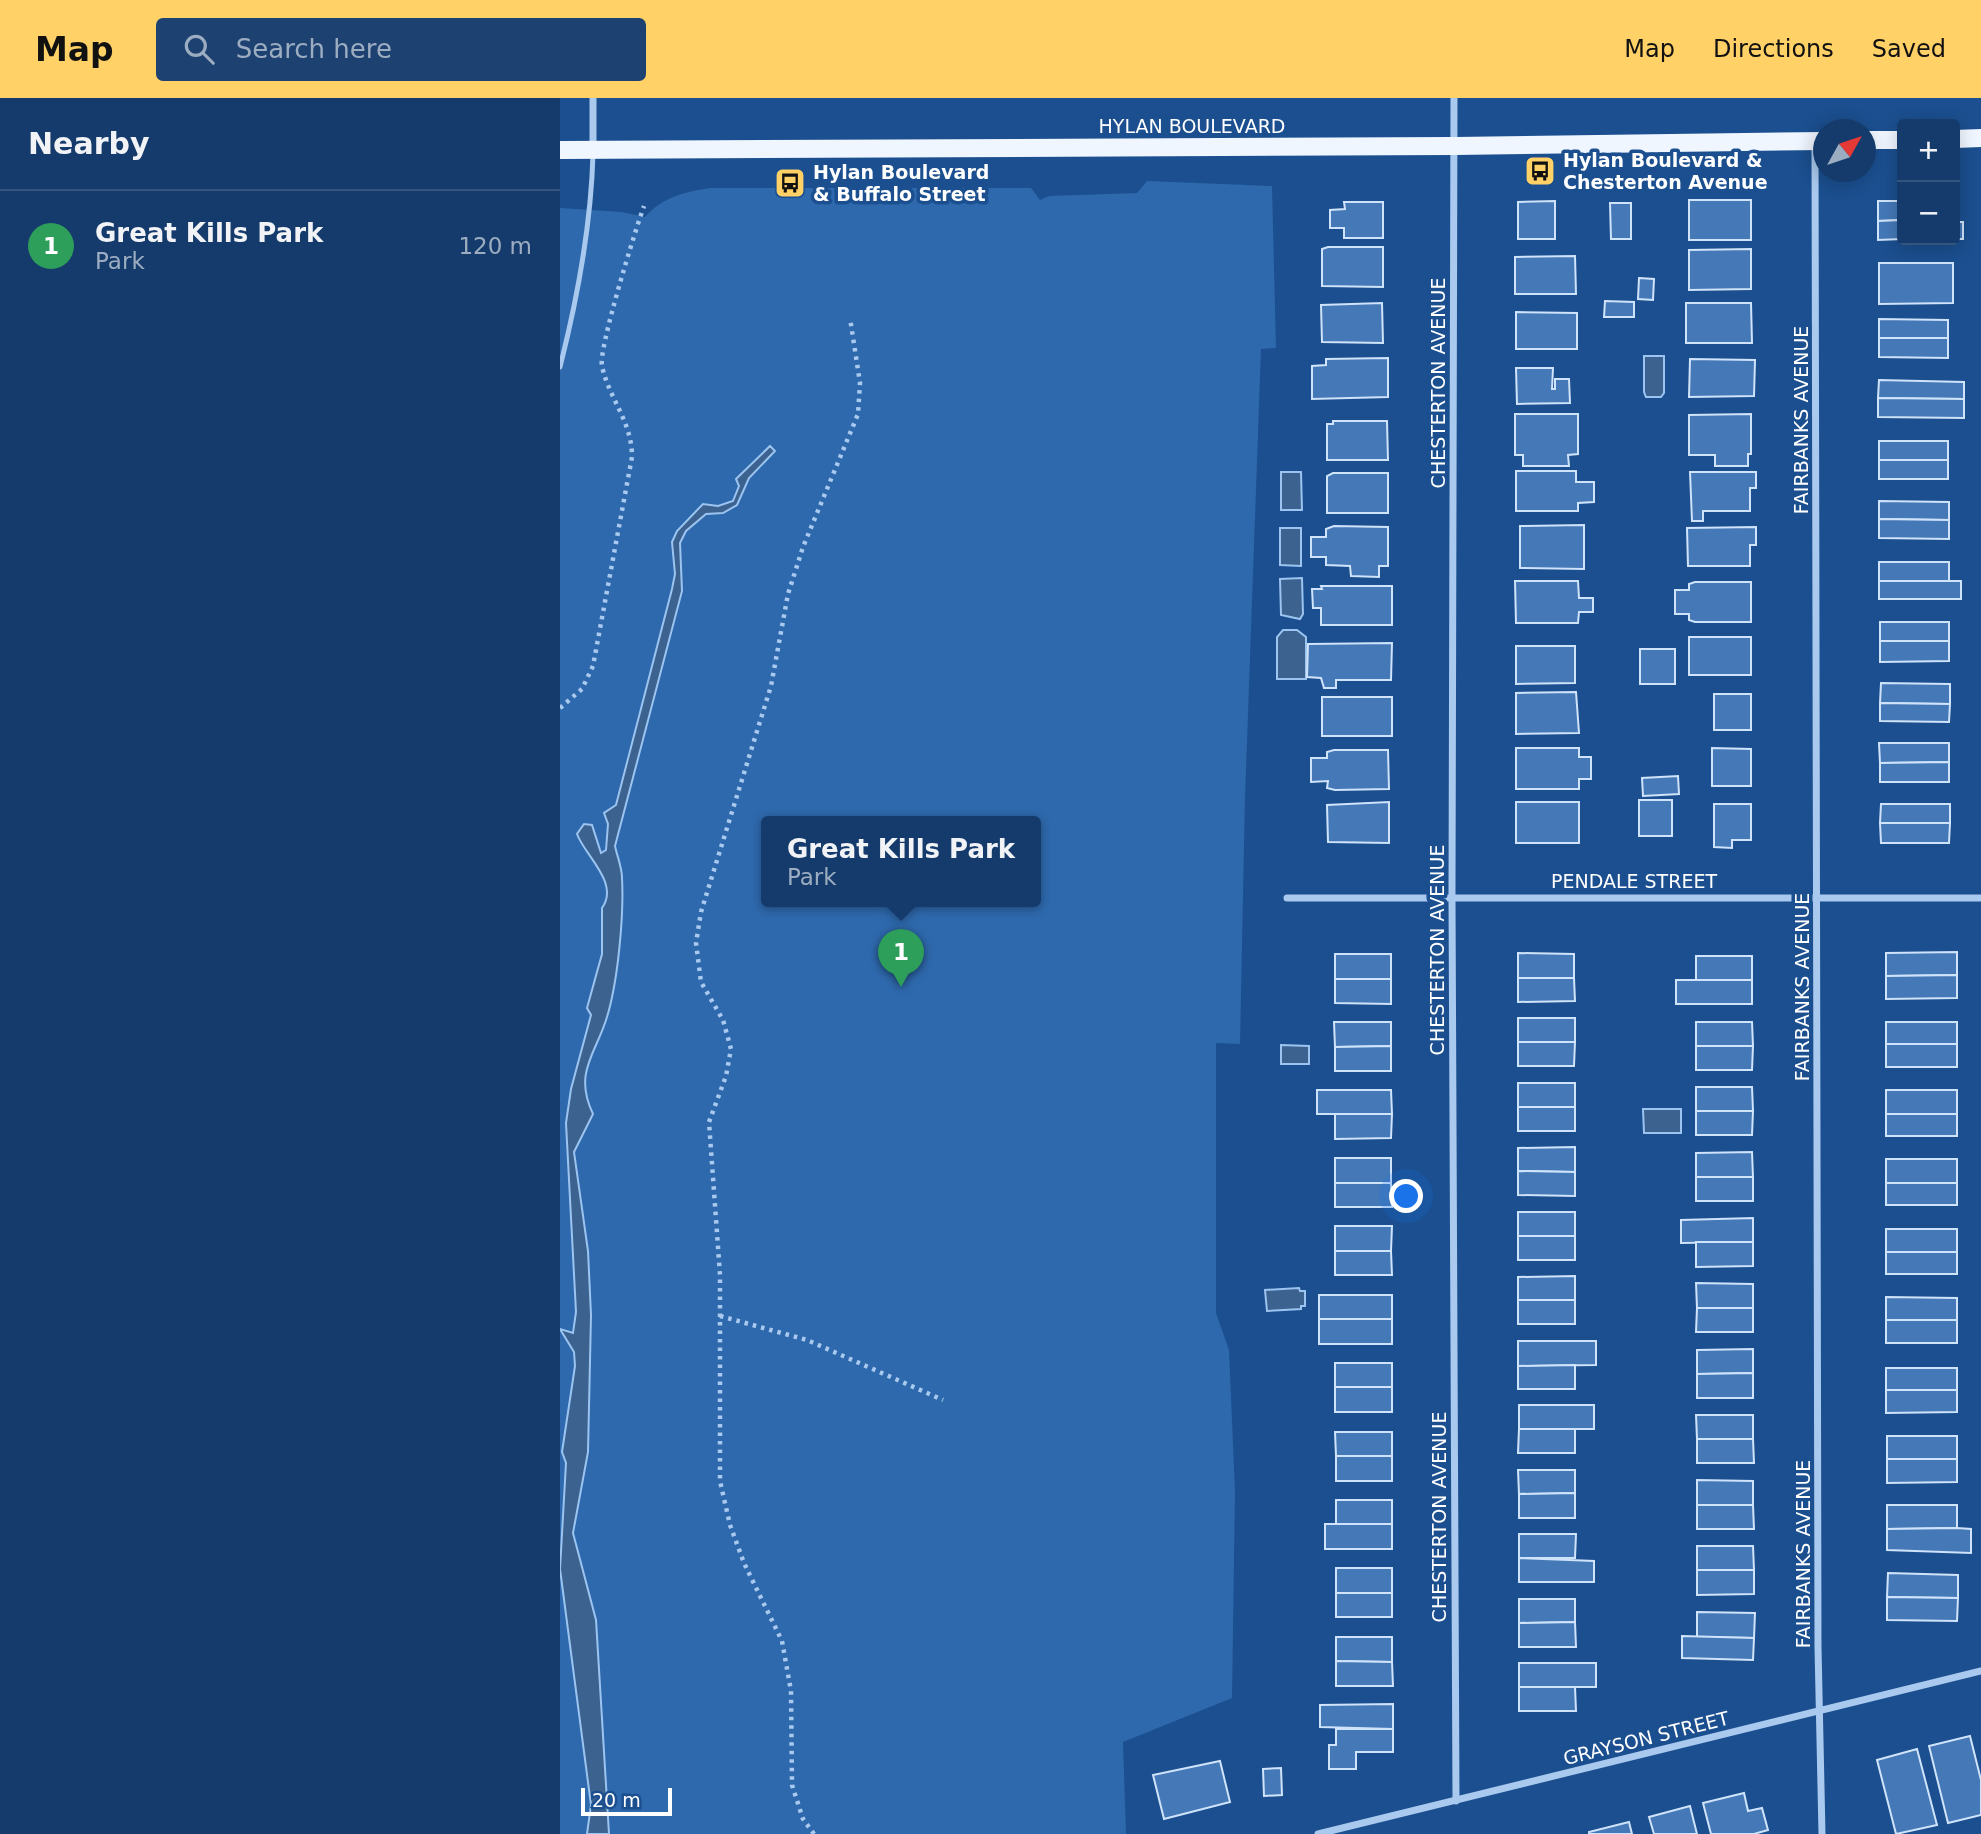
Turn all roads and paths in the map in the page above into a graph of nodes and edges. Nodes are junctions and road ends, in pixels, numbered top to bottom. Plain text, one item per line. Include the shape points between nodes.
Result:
1 (593, 98) edge
2 (1454, 98) edge
3 (1981, 138) edge
4 (1897, 139) edge
5 (1960, 139) edge
6 (1876, 140) edge
7 (1813, 141) edge
8 (1455, 146) junction
9 (560, 150) edge
10 (593, 151) junction
11 (1819, 182) edge
12 (645, 205) dead end
13 (850, 318) dead end
14 (560, 367) edge
15 (560, 708) edge
16 (1452, 896) junction
17 (1287, 898) dead end
18 (1817, 898) junction
19 (1981, 898) edge
20 (720, 1316) junction
21 (943, 1400) dead end
22 (1981, 1671) edge
23 (1819, 1712) junction
24 (1456, 1801) junction
25 (814, 1834) edge
26 (1318, 1834) edge
27 (1822, 1834) edge

1 - 10 street
2 - 8 street, CHESTERTON AVENUE
3 - 5 main road
4 - 6 main road
7 - 8 main road, HYLAN BOULEVARD
8 - 10 main road, HYLAN BOULEVARD
8 - 16 street, CHESTERTON AVENUE
9 - 10 main road, HYLAN BOULEVARD
10 - 14 lane via 592,210 578,298
11 - 18 street, FAIRBANKS AVENUE
12 - 15 path via 601,362 627,422 632,457 593,666 582,689
13 - 20 path via 860,383 858,414 788,594 771,686 701,912 696,943 701,982 723,1020 731,1049 709,1122 718,1211
16 - 17 street, PENDALE STREET
16 - 18 street, PENDALE STREET
16 - 24 street, CHESTERTON AVENUE
18 - 19 street, PENDALE STREET
18 - 23 street, FAIRBANKS AVENUE
20 - 21 path via 807,1340
20 - 25 path via 720,1481 739,1550 782,1641 791,1691 792,1786 803,1819
22 - 23 street, GRAYSON STREET
23 - 24 street, GRAYSON STREET
23 - 27 street, FAIRBANKS AVENUE
24 - 26 street, GRAYSON STREET

